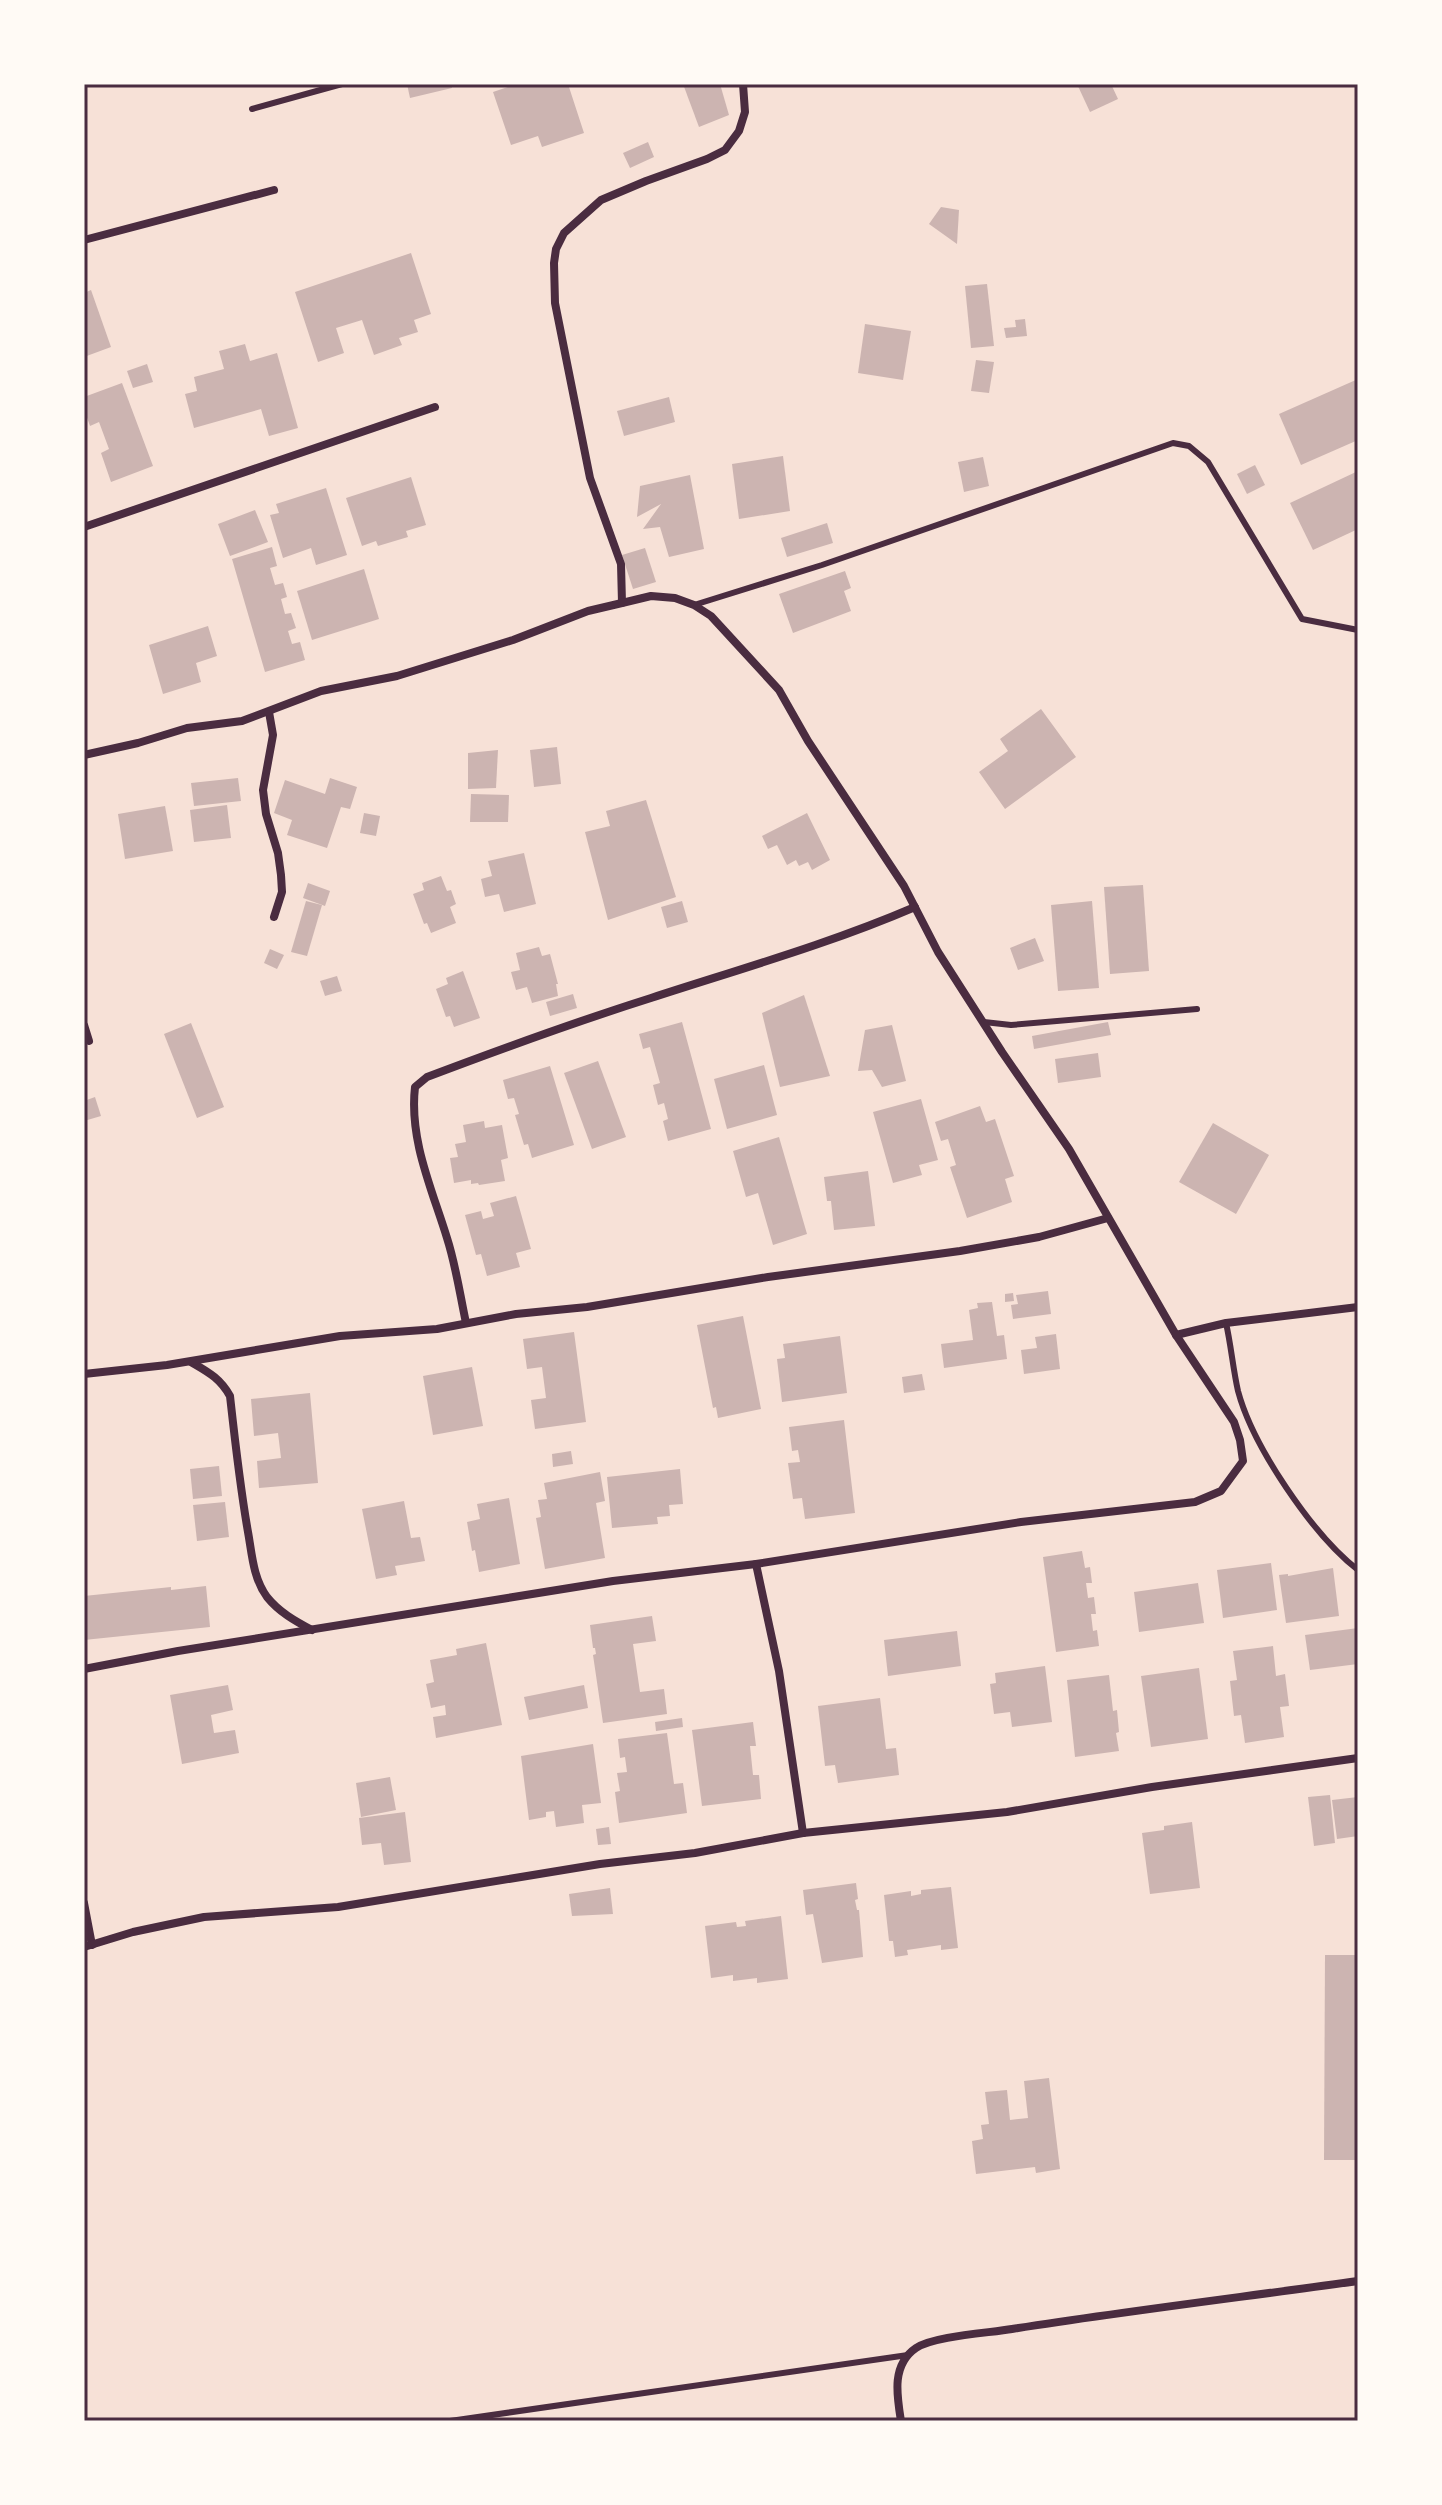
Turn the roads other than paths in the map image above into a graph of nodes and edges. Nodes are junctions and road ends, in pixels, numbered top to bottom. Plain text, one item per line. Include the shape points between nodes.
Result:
1 (342, 84) edge
2 (743, 84) edge
3 (252, 109) dead end
4 (274, 190) dead end
5 (84, 240) edge
6 (435, 407) dead end
7 (84, 527) edge
8 (622, 603) junction
9 (694, 605) junction
10 (1358, 630) edge
11 (269, 712) junction
12 (84, 755) edge
13 (915, 907) junction
14 (274, 917) dead end
15 (1197, 1009) dead end
16 (984, 1022) junction
17 (84, 1025) edge
18 (89, 1041) dead end
19 (1108, 1218) junction
20 (1358, 1307) edge
21 (466, 1323) junction
22 (1226, 1323) junction
23 (1176, 1335) junction
24 (190, 1361) junction
25 (84, 1374) edge
26 (756, 1564) junction
27 (1358, 1570) edge
28 (313, 1630) junction
29 (84, 1669) edge
30 (1358, 1758) edge
31 (803, 1833) junction
32 (84, 1903) edge
33 (88, 1946) edge
34 (1358, 2281) edge
35 (908, 2355) junction
36 (450, 2421) edge
37 (901, 2421) edge

1 - 3 lane
2 - 8 street via 745,112 725,150 601,200 564,233 556,249 555,303 590,478 621,564
4 - 5 street
6 - 7 street
8 - 9 street via 651,596
8 - 11 street via 397,676 321,691
9 - 10 lane via 1173,443 1189,446 1208,462 1302,619
9 - 13 street via 711,616 779,690
11 - 12 street
11 - 14 street via 273,735 263,790 282,892
13 - 16 street
13 - 21 street via 767,963 531,1038 427,1077 415,1087 420,1157 448,1241
15 - 16 lane via 1011,1025
16 - 19 street
17 - 18 street
19 - 21 street via 960,1251
19 - 23 street
20 - 22 street
21 - 24 street via 340,1336
22 - 23 street
22 - 27 lane via 1238,1390 1251,1424 1321,1533
23 - 26 street via 1234,1422 1240,1440 1243,1461 1221,1491 1195,1502 1021,1522
24 - 25 street
24 - 28 street via 213,1374 230,1396 256,1575 278,1608
26 - 28 street via 613,1581
26 - 31 street via 779,1671
28 - 29 street
30 - 31 street via 1007,1812
31 - 33 street via 338,1907 204,1917
32 - 33 street
34 - 35 street via 944,2340 919,2346
35 - 36 lane
35 - 37 street via 895,2388

